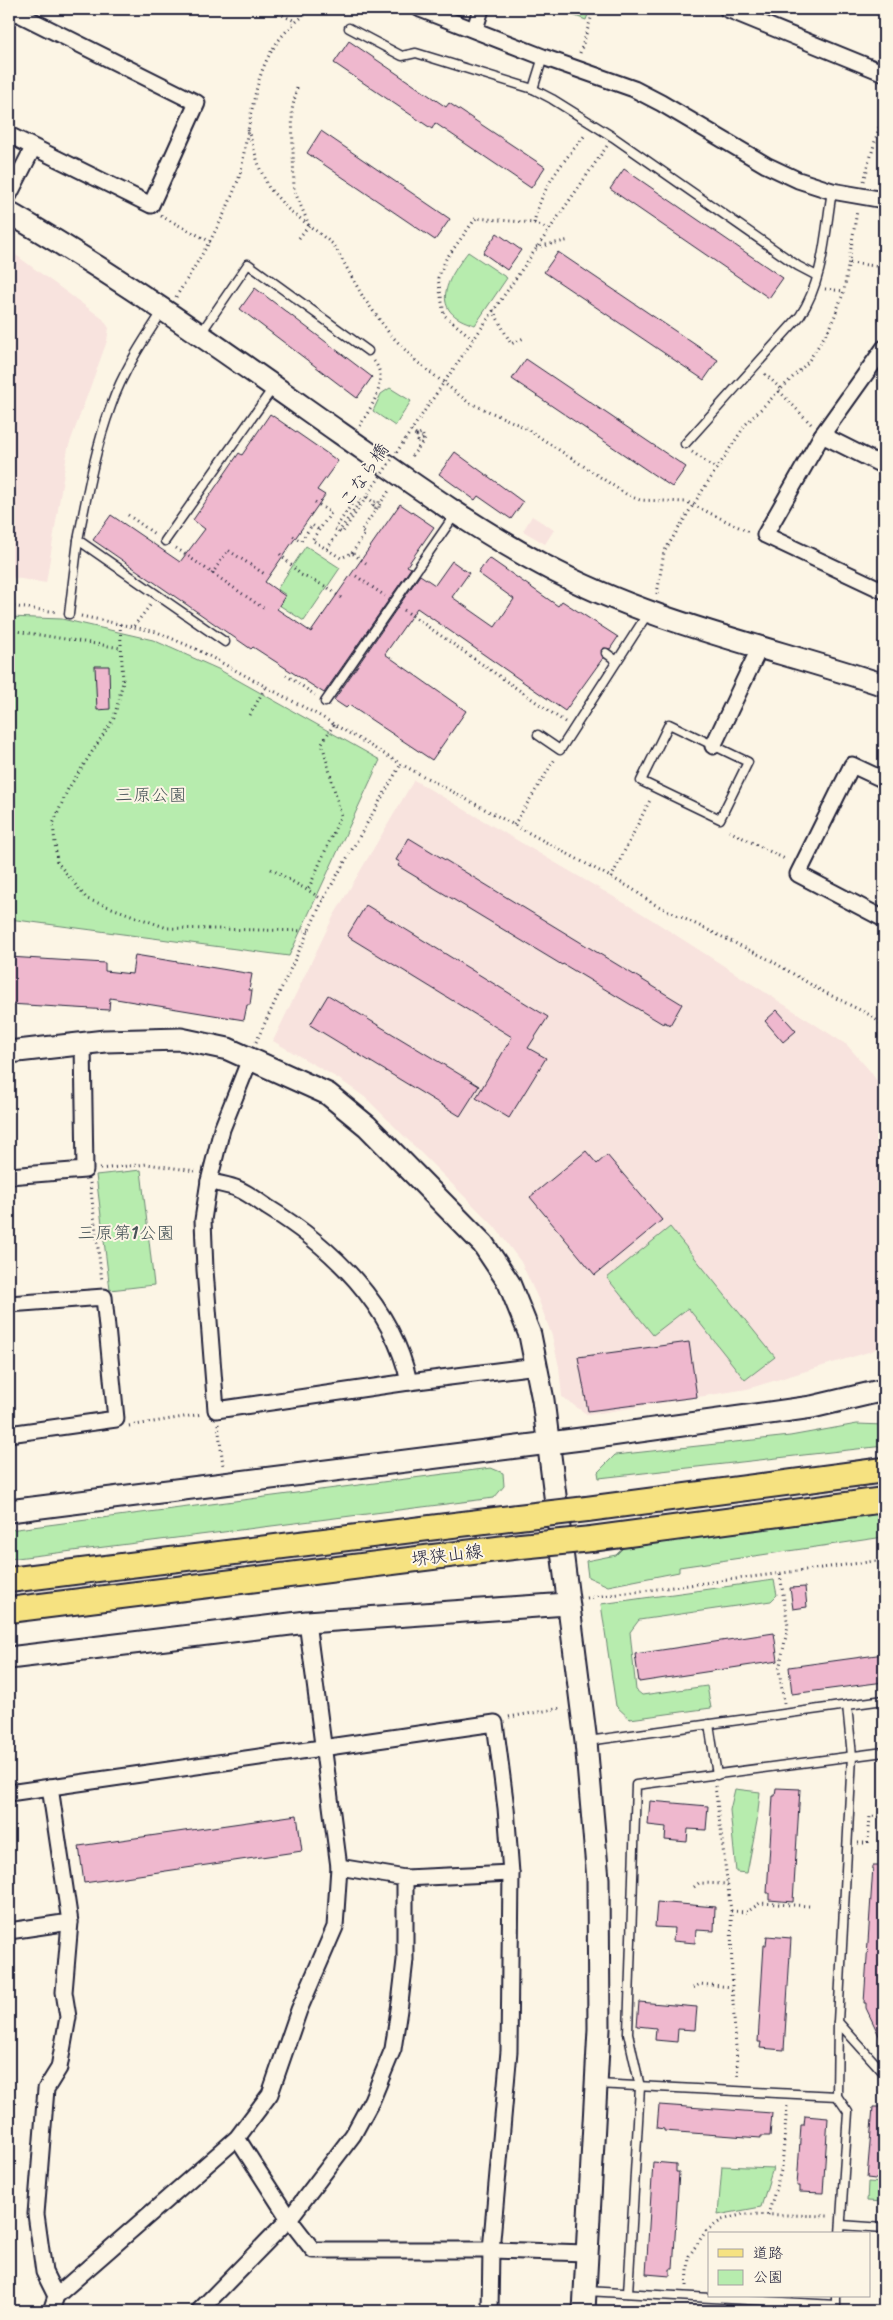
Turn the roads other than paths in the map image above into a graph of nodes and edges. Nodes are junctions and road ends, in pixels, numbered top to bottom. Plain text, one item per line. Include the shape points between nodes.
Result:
1 (9, 9) edge
2 (420, 9) edge
3 (482, 9) edge
4 (727, 9) edge
5 (349, 28) dead end
6 (475, 29) junction
7 (543, 57) junction
8 (884, 73) edge
9 (533, 89) junction
10 (9, 135) edge
11 (33, 148) junction
12 (832, 191) junction
13 (9, 195) edge
14 (884, 200) edge
15 (9, 213) edge
16 (817, 276) junction
17 (169, 305) junction
18 (199, 335) junction
19 (884, 348) edge
20 (368, 351) road end
21 (274, 387) junction
22 (822, 435) junction
23 (685, 444) road end
24 (884, 466) edge
25 (456, 513) junction
26 (78, 540) junction
27 (165, 541) road end
28 (884, 591) edge
29 (653, 604) junction
30 (69, 614) road end
31 (225, 642) dead end
32 (760, 647) junction
33 (606, 653) dead end
34 (617, 661) junction
35 (884, 685) edge
36 (325, 702) road end
37 (538, 735) dead end
38 (713, 746) junction
39 (884, 780) edge
40 (884, 919) edge
41 (83, 1044) junction
42 (9, 1052) edge
43 (250, 1059) junction
44 (9, 1176) edge
45 (210, 1177) junction
46 (9, 1304) edge
47 (538, 1366) junction
48 (409, 1382) junction
49 (884, 1390) edge
50 (9, 1434) edge
51 (548, 1443) junction
52 (884, 1470) edge
53 (884, 1500) edge
54 (9, 1511) edge
55 (9, 1580) edge
56 (576, 1601) junction
57 (9, 1610) edge
58 (307, 1622) junction
59 (9, 1658) edge
60 (884, 1700) edge
61 (847, 1705) junction
62 (709, 1724) junction
63 (586, 1742) junction
64 (323, 1749) junction
65 (884, 1752) edge
66 (852, 1756) junction
67 (716, 1775) junction
68 (50, 1787) junction
69 (9, 1793) edge
70 (339, 1867) junction
71 (511, 1873) junction
72 (405, 1878) junction
73 (70, 1922) junction
74 (9, 1931) edge
75 (838, 2022) junction
76 (884, 2073) edge
77 (595, 2084) junction
78 (640, 2087) junction
79 (836, 2096) junction
80 (237, 2138) junction
81 (288, 2219) junction
82 (884, 2228) edge
83 (841, 2230) edge
84 (491, 2250) junction
85 (586, 2253) junction
86 (628, 2293) junction
87 (56, 2296) junction
88 (708, 2297) edge
89 (719, 2298) edge
90 (836, 2298) edge
91 (584, 2301) edge
92 (51, 2311) edge
93 (199, 2311) edge
94 (490, 2311) edge

1 - 11 street via 197,103 150,205
2 - 6 street
3 - 6 street
4 - 8 street
5 - 9 lane via 402,56 416,53
6 - 7 street
7 - 9 lane
7 - 12 street via 634,89 766,165
9 - 16 lane via 613,137
10 - 11 street
11 - 13 street
12 - 14 street
12 - 16 lane
15 - 17 street
16 - 23 lane via 811,300 800,316
17 - 18 street
17 - 26 lane via 129,368 111,405 90,479
18 - 20 lane via 248,264
18 - 21 street
19 - 22 street
21 - 25 street
21 - 27 lane
22 - 24 street
22 - 28 street via 765,535
25 - 29 street via 545,566
25 - 36 lane
26 - 30 lane
26 - 31 lane
29 - 32 street
29 - 34 lane
32 - 35 street
32 - 38 street
33 - 34 lane
34 - 37 lane via 560,750
38 - 38 lane via 748,762 720,819 641,781 669,724
39 - 40 street via 852,765 798,874
41 - 42 street
41 - 43 street via 181,1039 228,1050
41 - 44 street via 85,1170
43 - 45 street via 222,1130
43 - 47 street via 328,1094 367,1126 483,1244 509,1283 530,1335
45 - 48 street via 238,1189 300,1227 346,1268 382,1316 404,1356
45 - 48 street via 203,1220 204,1270 216,1410
46 - 50 street via 104,1297 116,1419
47 - 48 street
47 - 51 street
49 - 51 street via 812,1407
51 - 54 street
51 - 56 street
52 - 55 main road, 堺狭山線, bridge
53 - 57 main road, 堺狭山線, bridge
56 - 58 street
56 - 63 street
58 - 59 street
58 - 64 street
60 - 61 lane
61 - 62 lane
61 - 66 lane
62 - 63 lane
62 - 67 lane
63 - 77 street via 594,1811 600,1944
64 - 68 street
64 - 70 street
64 - 71 street via 495,1724
65 - 66 lane
66 - 67 lane
66 - 75 lane
67 - 78 lane via 636,1785 628,2033
68 - 69 street
68 - 73 street
70 - 72 street
70 - 80 street via 335,1927 299,2010 270,2094
71 - 72 street
71 - 84 street via 509,2051
72 - 81 street via 405,1960 393,2049 353,2135
73 - 74 street
73 - 87 street via 64,1992 68,2017 59,2068 46,2089 36,2214 44,2272
75 - 76 lane
75 - 79 lane
77 - 78 lane
77 - 85 street
78 - 79 lane
78 - 86 lane
79 - 83 lane via 848,2112
80 - 81 street
80 - 87 street
81 - 84 street via 313,2250
81 - 93 street
82 - 83 lane
84 - 85 street
84 - 94 street
85 - 91 street
86 - 88 lane
86 - 91 lane
87 - 92 street
89 - 90 lane via 836,2305

